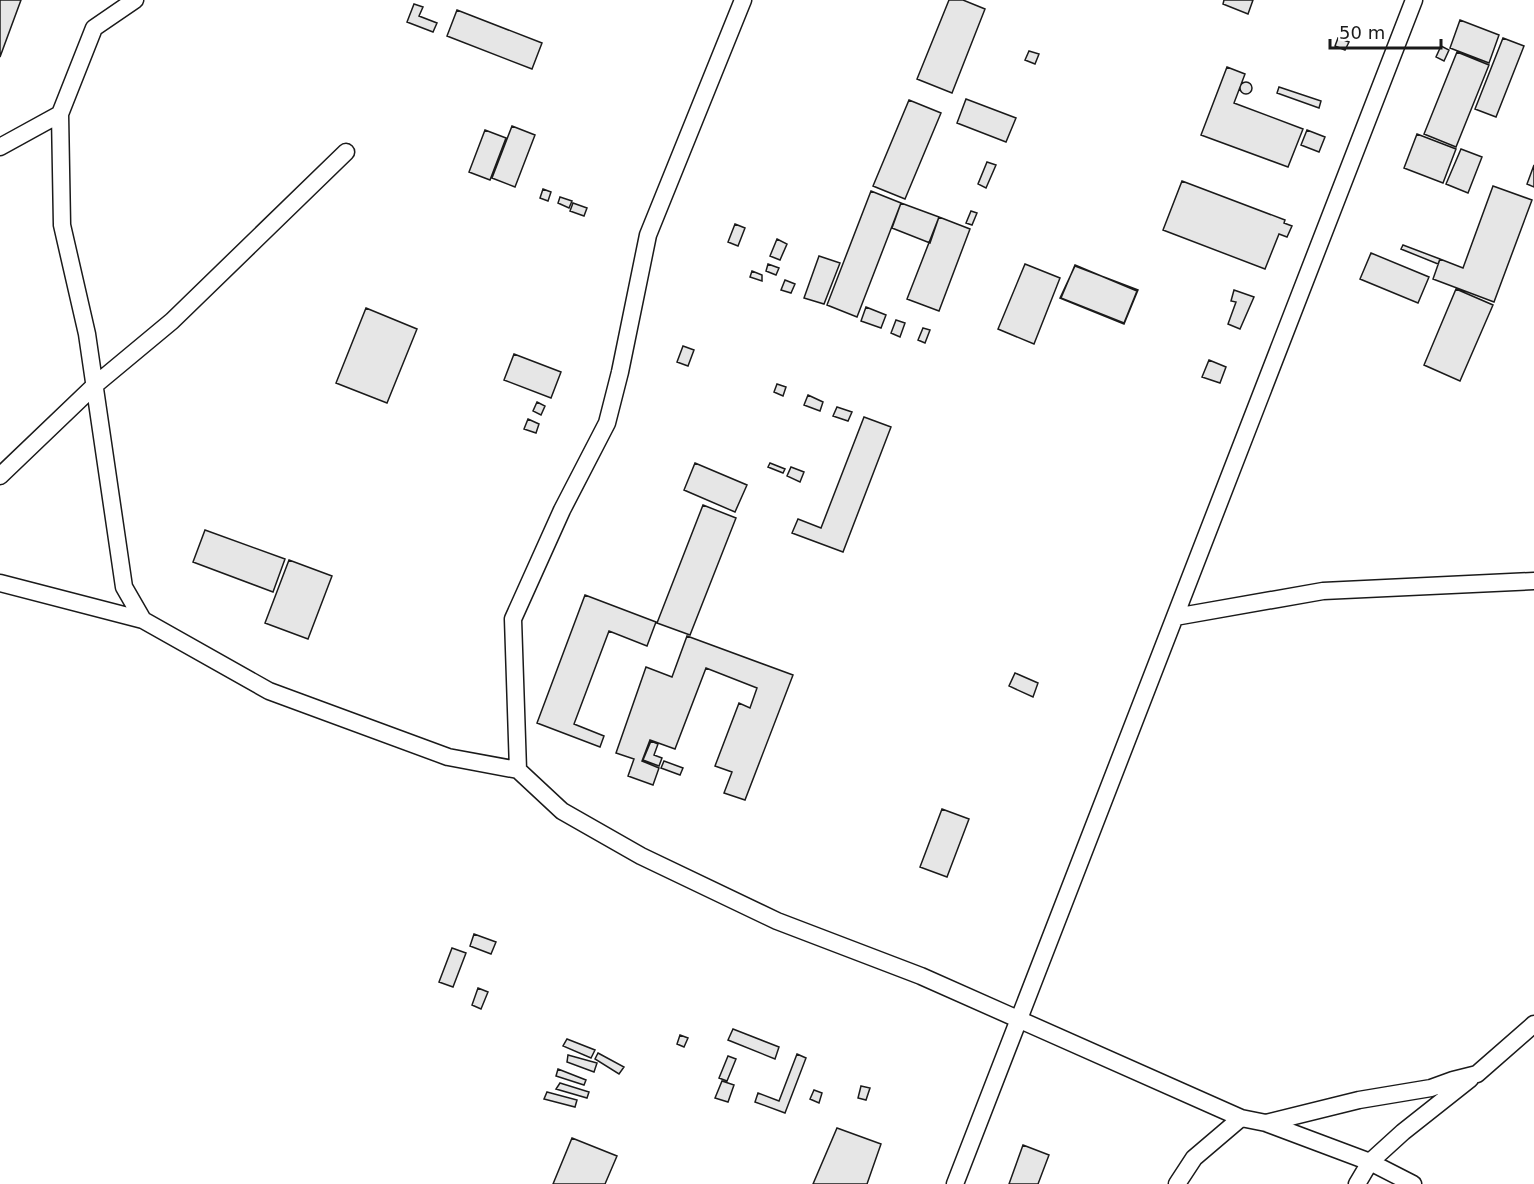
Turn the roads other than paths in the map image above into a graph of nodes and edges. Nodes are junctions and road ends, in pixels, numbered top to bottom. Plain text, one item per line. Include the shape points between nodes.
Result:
1 (135, 0) edge
2 (743, 0) edge
3 (1414, 0) edge
4 (60, 114) junction
5 (0, 147) edge
6 (346, 152) dead end
7 (95, 385) junction
8 (0, 476) edge
9 (1534, 581) edge
10 (0, 584) edge
11 (1175, 617) junction
12 (143, 620) junction
13 (518, 770) junction
14 (1018, 1020) junction
15 (1534, 1024) edge
16 (1477, 1074) junction
17 (1241, 1118) junction
18 (1266, 1123) junction
19 (1370, 1162) junction
20 (955, 1184) edge
21 (1177, 1184) edge
22 (1357, 1184) edge
23 (1413, 1184) edge

1 - 4 street via 94,28
2 - 13 street via 648,235 607,423 513,619
3 - 11 street
4 - 5 street
4 - 7 street via 62,225
6 - 7 street via 172,321
7 - 8 street
7 - 12 street via 124,587
9 - 11 street via 1323,591
10 - 12 street
11 - 14 street
12 - 13 street via 269,691 448,757
13 - 14 street via 562,811 641,856 777,921 921,976
14 - 17 street
14 - 20 street
15 - 16 street
16 - 18 street via 1431,1088 1359,1100
16 - 19 street
17 - 18 street
17 - 21 street via 1194,1158
18 - 19 street
19 - 22 street
19 - 23 street

